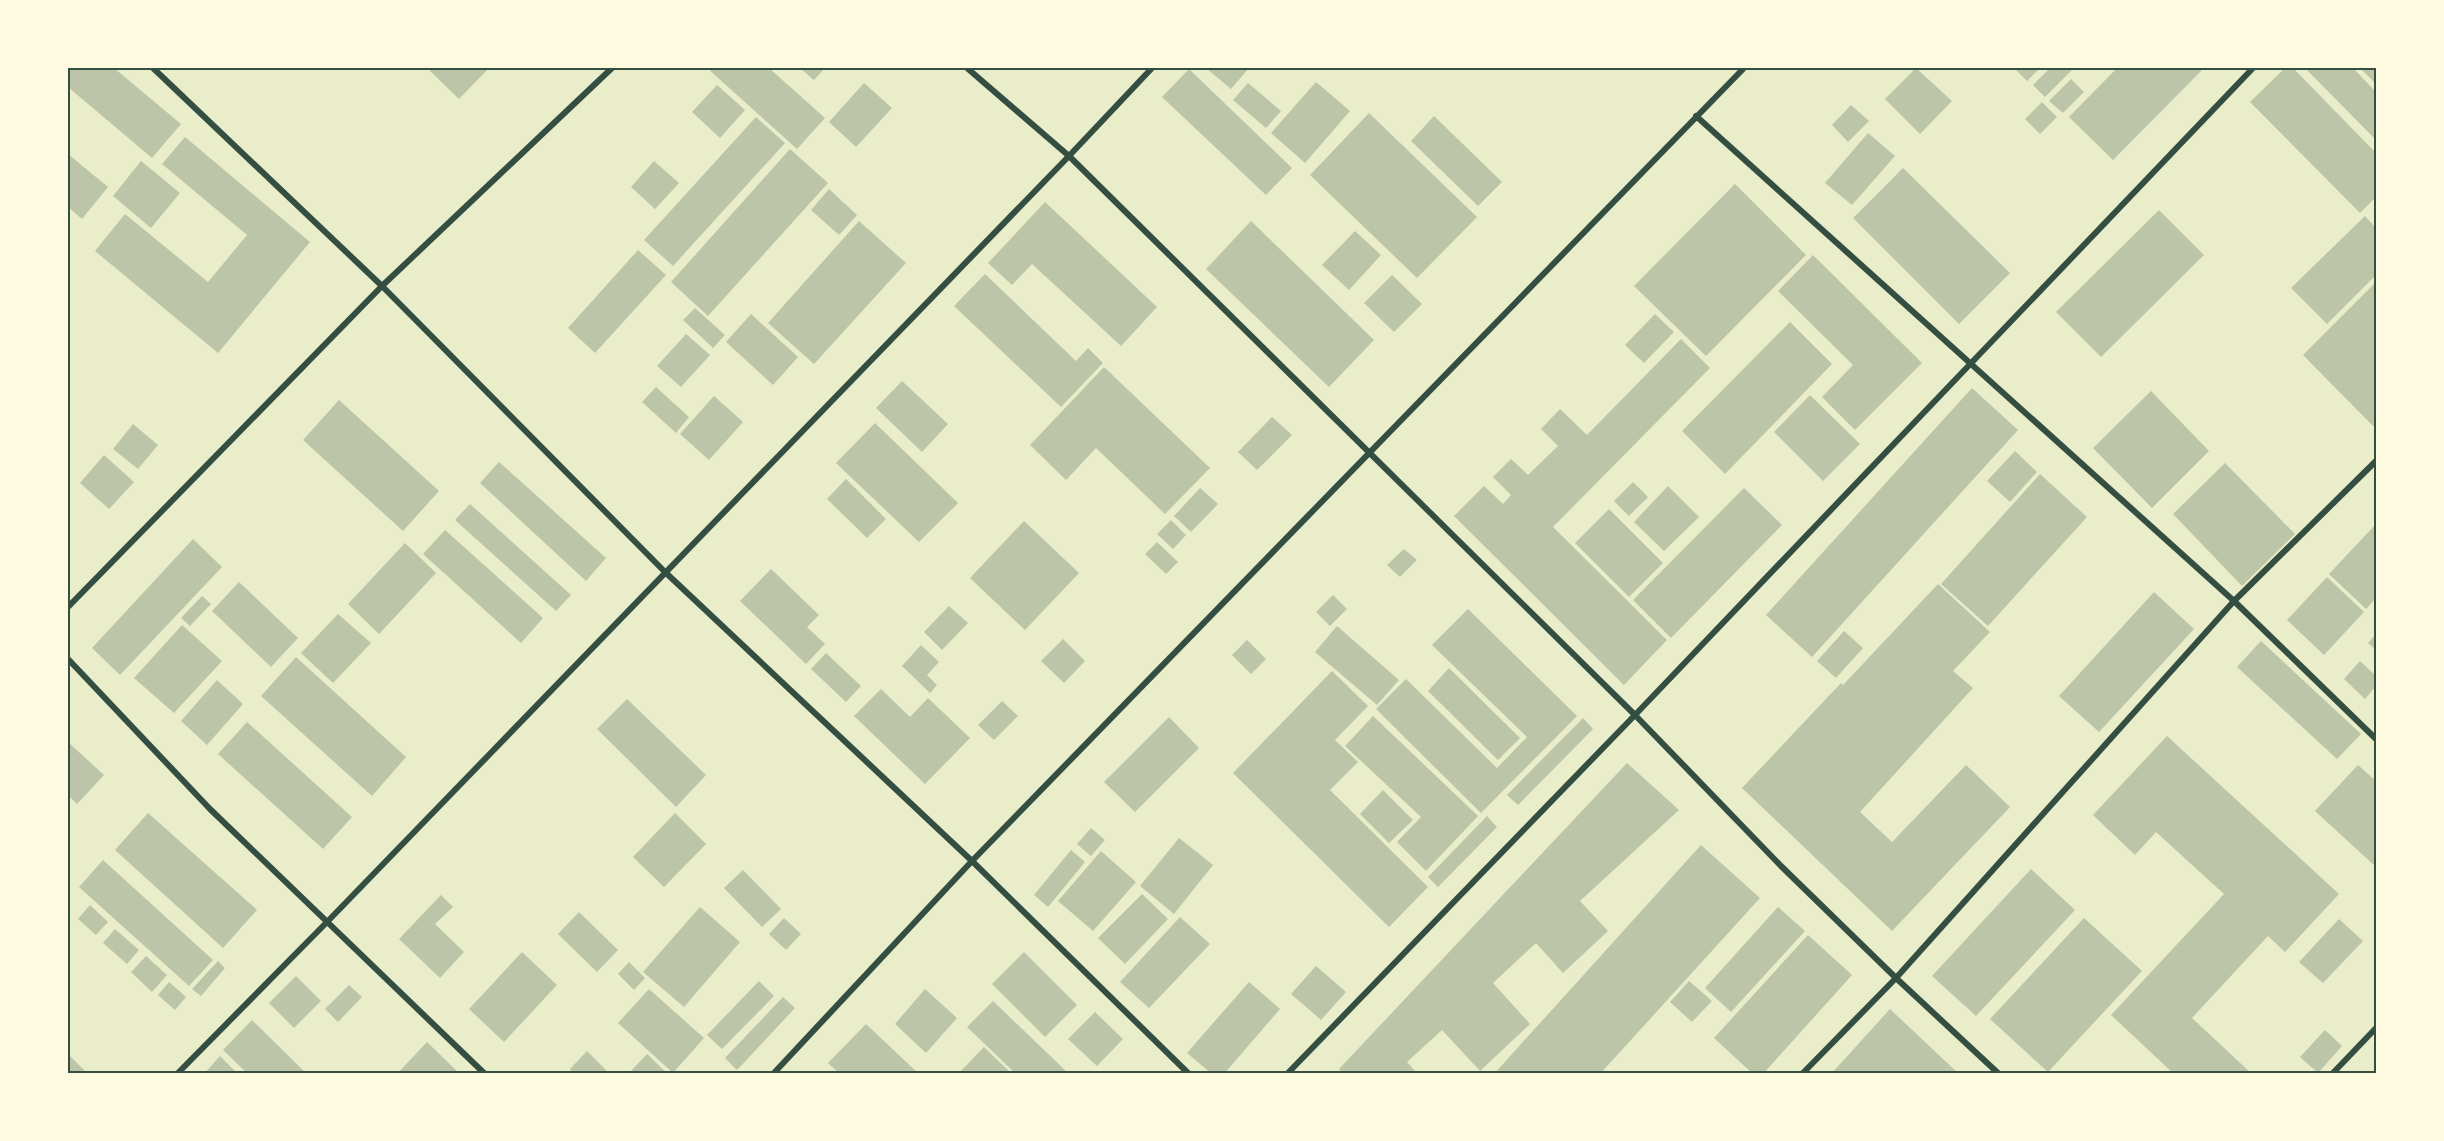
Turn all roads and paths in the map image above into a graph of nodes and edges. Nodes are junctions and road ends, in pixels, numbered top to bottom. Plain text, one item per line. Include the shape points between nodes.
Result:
1 (153, 68) edge
2 (612, 68) edge
3 (967, 68) edge
4 (1152, 68) edge
5 (1744, 68) edge
6 (2253, 68) edge
7 (1696, 116) junction
8 (1069, 156) junction
9 (382, 286) junction
10 (1970, 363) junction
11 (1370, 452) junction
12 (2376, 461) edge
13 (665, 572) junction
14 (2234, 602) junction
15 (68, 608) edge
16 (68, 659) edge
17 (1635, 715) junction
18 (2376, 739) edge
19 (972, 861) junction
20 (328, 921) junction
21 (1896, 978) junction
22 (2376, 1028) edge
23 (177, 1074) edge
24 (485, 1074) edge
25 (773, 1074) edge
26 (1189, 1074) edge
27 (1287, 1074) edge
28 (1802, 1074) edge
29 (1999, 1074) edge
30 (2332, 1074) edge

1 - 9 street
2 - 9 street
3 - 8 street
4 - 8 street
5 - 7 street
6 - 10 street
7 - 10 street
7 - 11 street
8 - 11 street
8 - 13 street
9 - 13 street
9 - 15 street
10 - 14 street
10 - 17 street
11 - 17 street
11 - 19 street
12 - 14 street
13 - 19 street
13 - 20 street
14 - 18 street
14 - 21 street
16 - 20 street via 210,809
17 - 21 street
17 - 27 street
19 - 25 street
19 - 26 street
20 - 23 street
20 - 24 street
21 - 28 street
21 - 29 street
22 - 30 street

